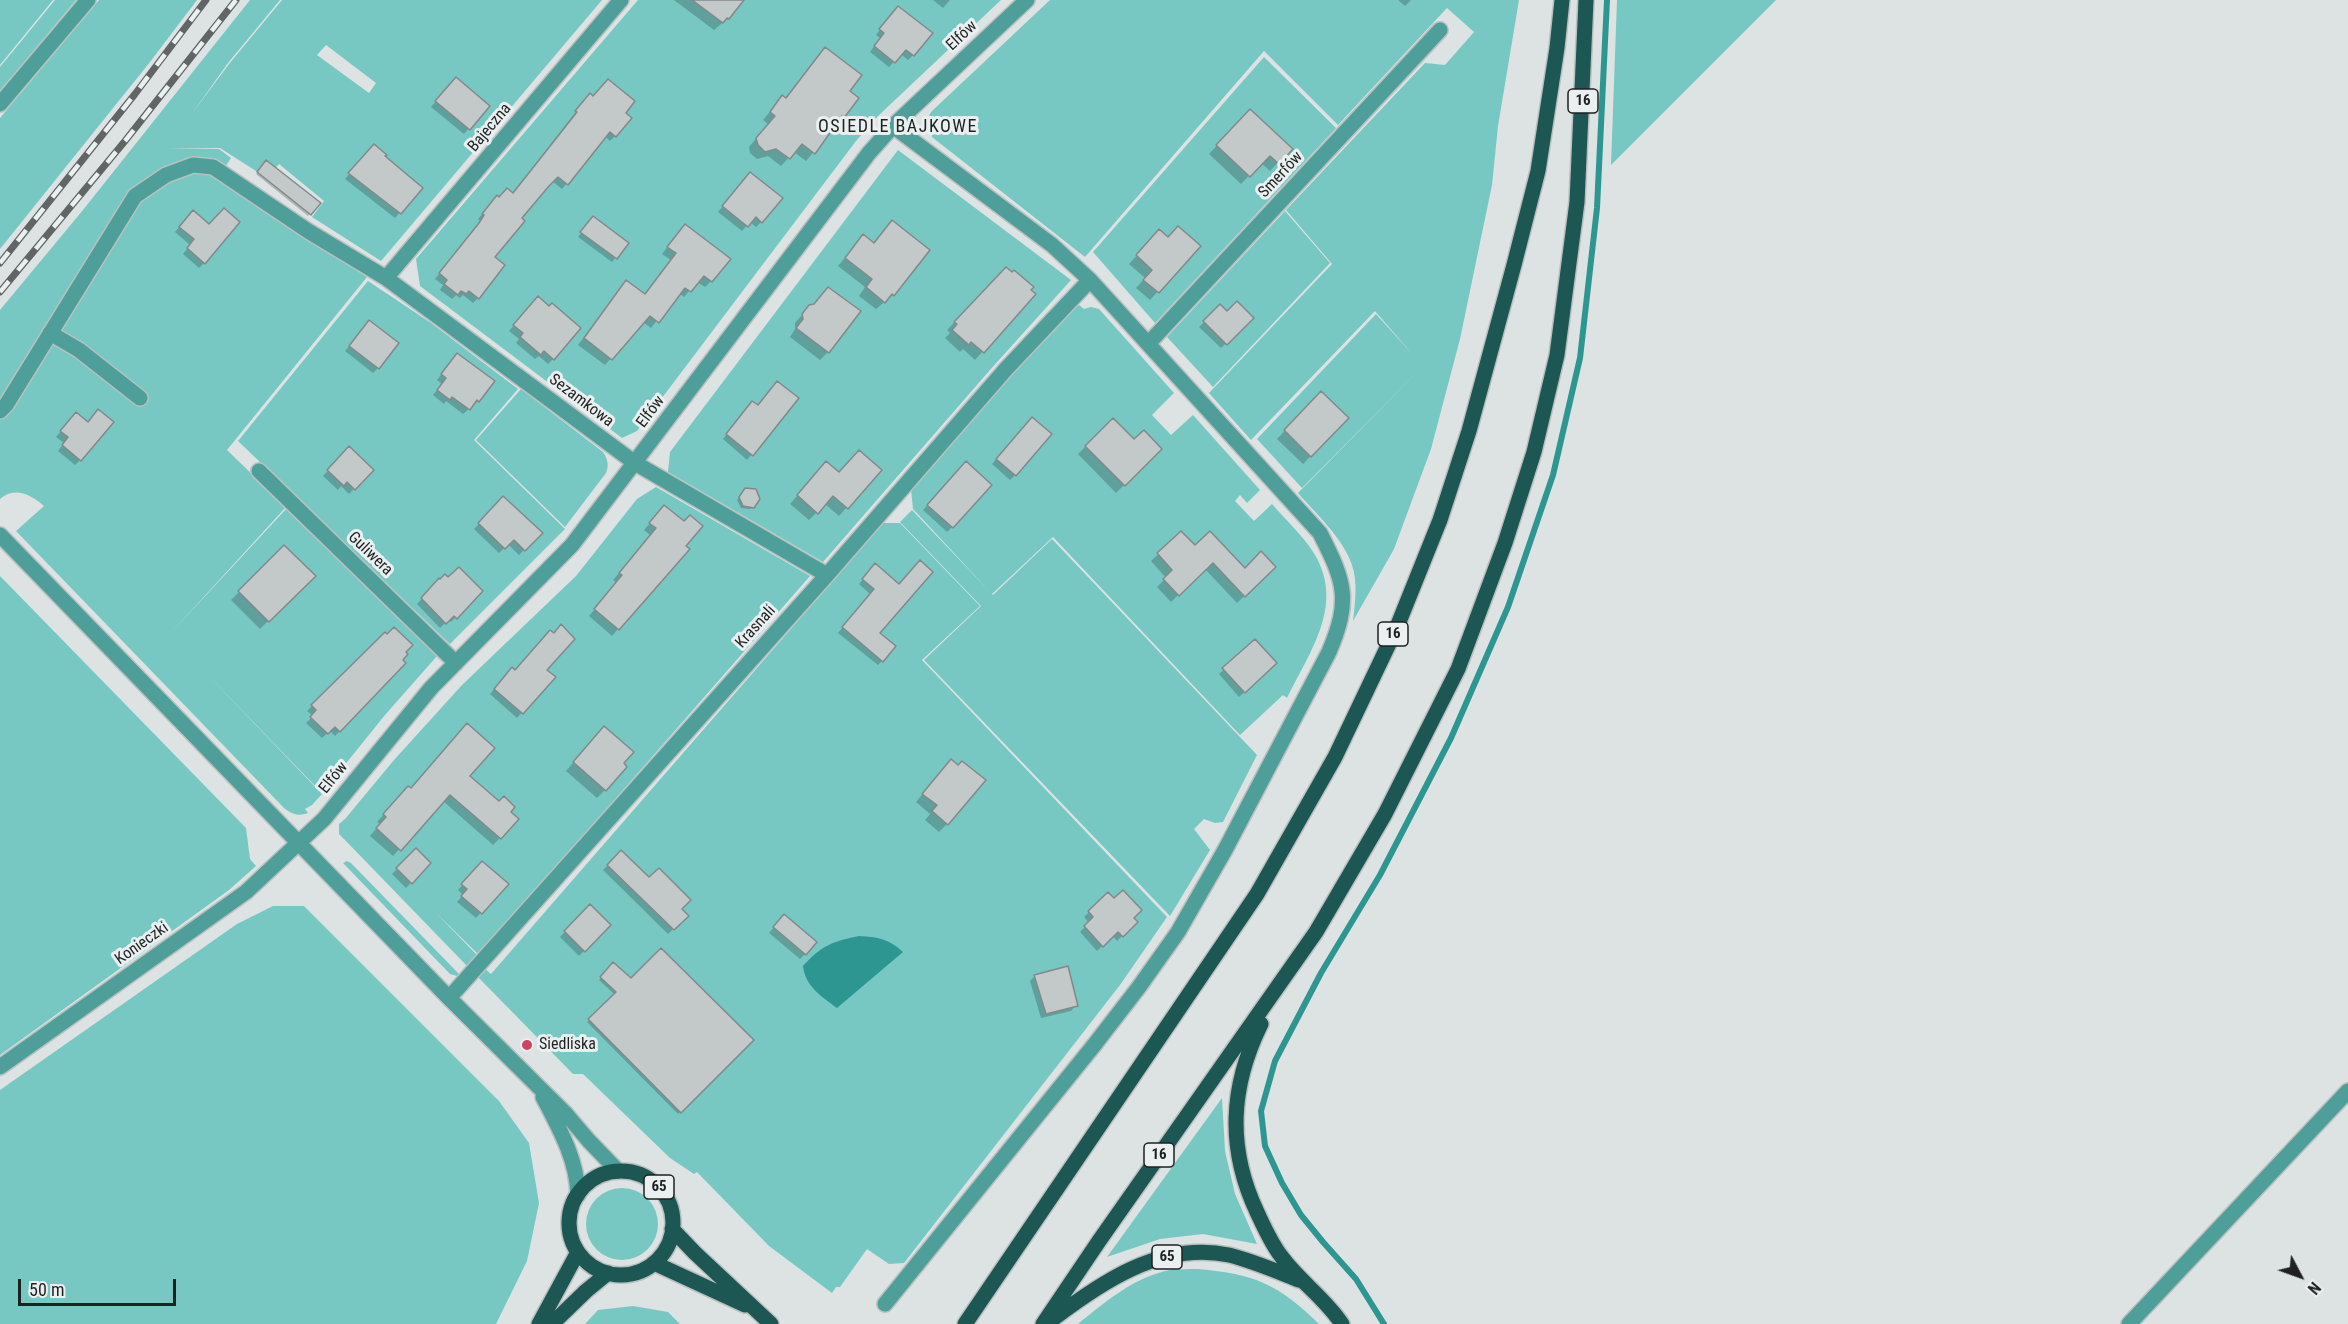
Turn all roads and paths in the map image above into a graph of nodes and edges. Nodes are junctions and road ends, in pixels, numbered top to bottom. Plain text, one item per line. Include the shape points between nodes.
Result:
1 (88, 0) edge
2 (621, 0) edge
3 (1027, 0) edge
4 (1562, 0) edge
5 (1586, 0) edge
6 (1440, 30) dead end
7 (0, 104) edge
8 (894, 126) junction
9 (386, 278) junction
10 (1090, 280) junction
11 (50, 333) junction
12 (1148, 344) junction
13 (140, 398) dead end
14 (0, 411) edge
15 (635, 463) junction
16 (259, 471) dead end
17 (0, 536) edge
18 (827, 575) junction
19 (456, 663) junction
20 (299, 842) junction
21 (1278, 989) junction
22 (449, 998) junction
23 (0, 1067) edge
24 (539, 1089) junction
25 (2348, 1091) edge
26 (618, 1171) junction
27 (578, 1195) junction
28 (672, 1229) junction
29 (578, 1252) junction
30 (654, 1263) junction
31 (608, 1273) junction
32 (1302, 1281) junction
33 (885, 1304) dead end
34 (758, 1312) junction
35 (539, 1324) edge
36 (552, 1324) edge
37 (771, 1324) edge
38 (965, 1324) edge
39 (1045, 1324) edge
40 (1342, 1324) edge
41 (2129, 1324) edge

1 - 7 street
2 - 9 street, Bajeczna
3 - 8 street, Elfów
4 - 38 main road, 16 via 1538,171 1514,265 1469,431 1440,520 1397,627 1335,757 1257,894
5 - 21 main road, 16 via 1577,202 1557,355 1527,475 1458,669 1385,814
6 - 12 street, Smerfów
8 - 10 street via 1052,244
8 - 15 street, Elfów via 869,153
9 - 11 street, Sezamkowa via 213,167 193,165 166,175 135,196
9 - 15 street, Sezamkowa
10 - 12 street
10 - 18 street, Krasnali via 1006,369
11 - 13 street via 79,350
11 - 14 street, Sezamkowa
12 - 33 street via 1320,533 1338,570 1344,600 1341,625 1231,840 1178,932 1095,1044
15 - 18 street, Sezamkowa
15 - 19 street, Elfów via 572,545
16 - 19 street, Guliwera
17 - 20 street
18 - 22 street, Krasnali
19 - 20 street, Elfów
20 - 22 street
20 - 23 street, Konieczki via 246,892
21 - 32 main road via 1241,1073 1236,1140 1250,1198 1280,1255
21 - 39 main road, 16 via 1099,1241
22 - 24 street
24 - 26 street
24 - 27 street via 565,1141 577,1178
25 - 41 street
26 - 27 main road via 588,1182
26 - 28 main road, 65 via 642,1176 662,1190 670,1204
27 - 29 main road via 569,1226
28 - 30 main road via 665,1251
28 - 34 main road
29 - 31 main road via 591,1266
29 - 35 main road
30 - 31 main road via 624,1275
30 - 34 main road
31 - 36 main road
32 - 39 main road, 65 via 1226,1255 1198,1253 1158,1259 1122,1272
32 - 40 main road, 65
34 - 37 main road

